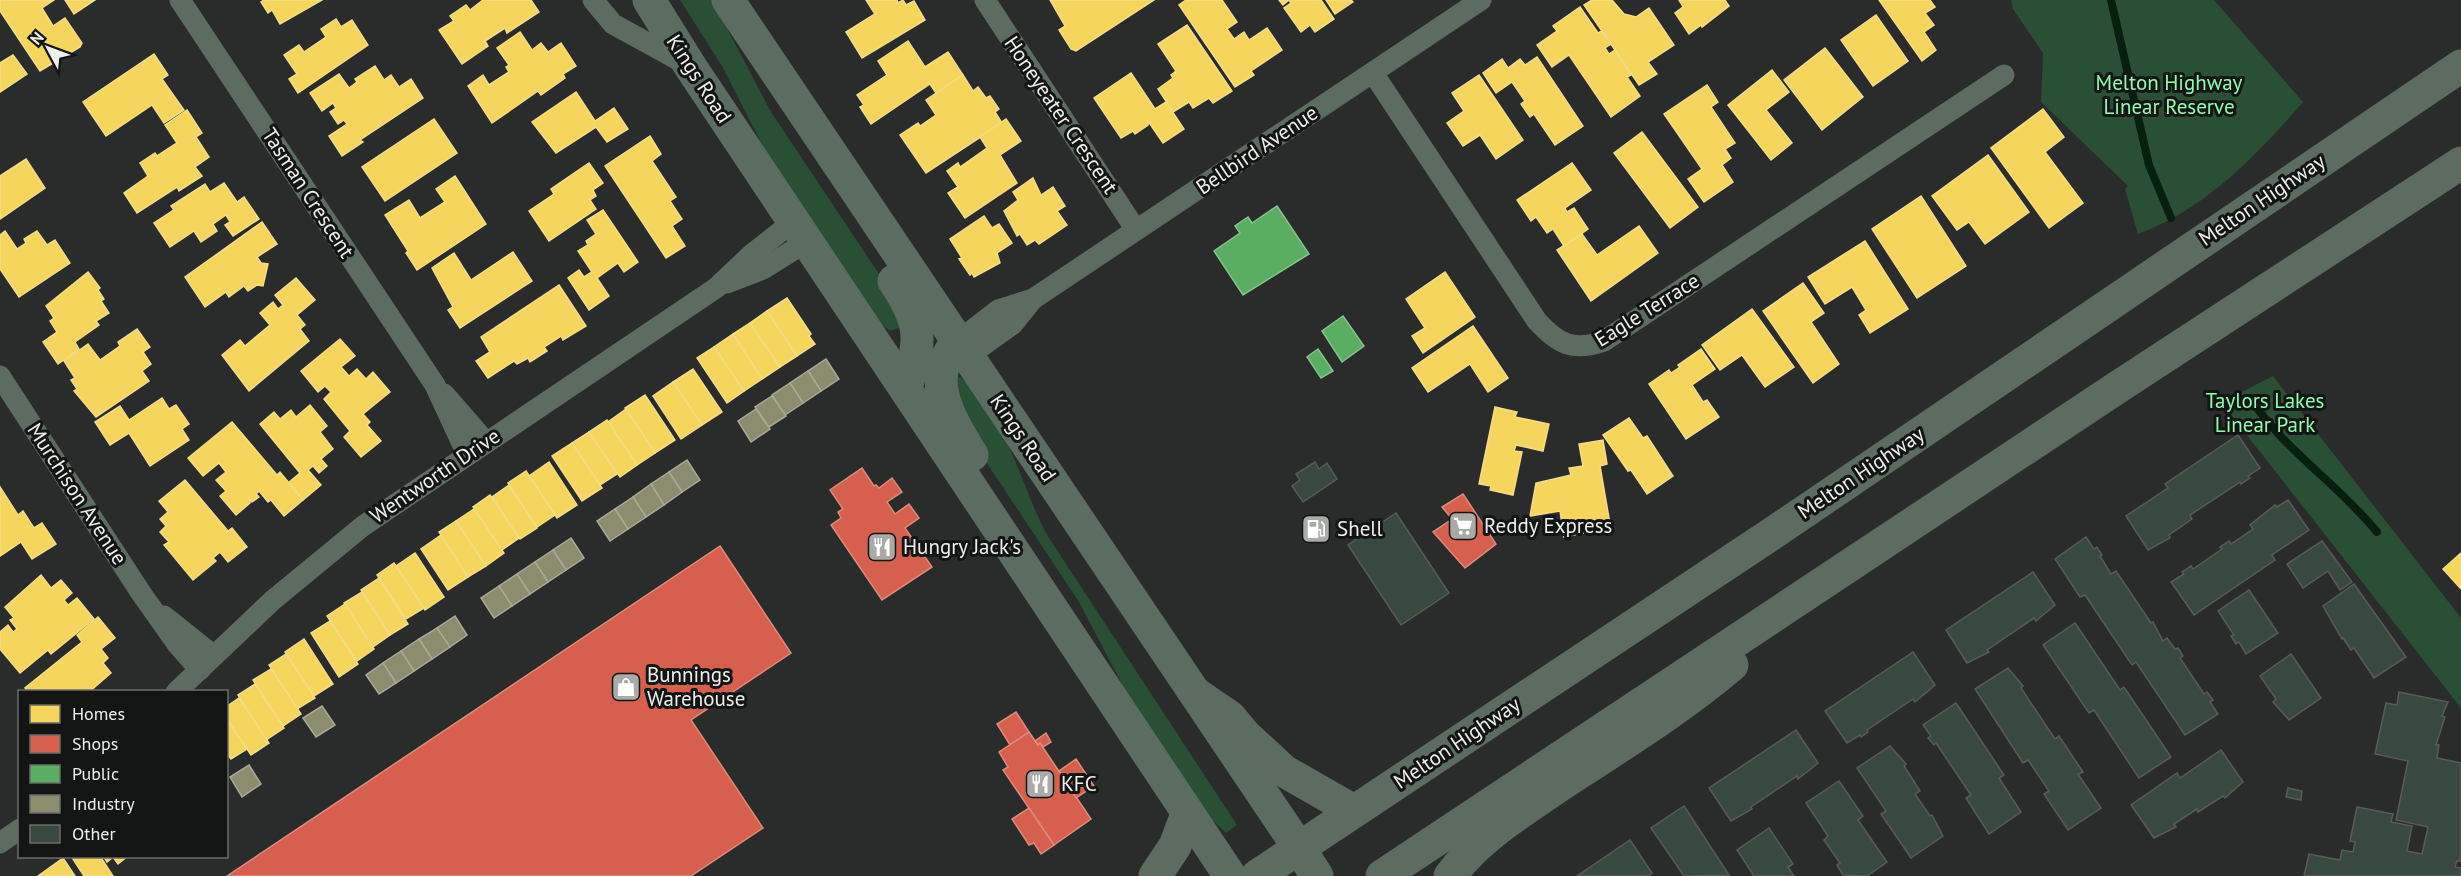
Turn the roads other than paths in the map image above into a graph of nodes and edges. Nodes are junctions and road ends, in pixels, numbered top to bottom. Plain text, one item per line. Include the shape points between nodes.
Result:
1 (180, 0) edge
2 (593, 0) edge
3 (649, 0) edge
4 (671, 0) edge
5 (985, 0) edge
6 (1481, 0) edge
7 (735, 11) edge
8 (690, 66) junction
9 (2461, 66) edge
10 (1372, 73) junction
11 (2004, 75) dead end
12 (736, 135) junction
13 (2461, 163) edge
14 (1136, 230) junction
15 (801, 231) junction
16 (962, 349) junction
17 (1, 379) edge
18 (435, 385) junction
19 (905, 388) junction
20 (485, 441) junction
21 (467, 454) junction
22 (1852, 563) junction
23 (1062, 623) junction
24 (207, 663) junction
25 (178, 690) edge
26 (1198, 695) junction
27 (1354, 811) junction
28 (1187, 814) junction
29 (18, 830) edge
30 (0, 843) edge
31 (1299, 848) junction
32 (1155, 876) edge
33 (1230, 876) edge
34 (1257, 876) edge
35 (1317, 876) edge
36 (1382, 876) edge
37 (1450, 876) edge

1 - 18 street, Tasman Crescent
2 - 8 street via 619,28
3 - 8 main road, Kings Road
4 - 12 main road via 702,48
5 - 14 street, Honeyeater Crescent
6 - 10 street, Bellbird Avenue
7 - 16 main road, Kings Road
7 - 19 main road via 795,132 914,315 918,350
8 - 12 main road, Kings Road
9 - 27 highway, Melton Highway via 1776,531
10 - 11 street, Eagle Terrace via 1537,321 1562,342 1588,347
10 - 14 street, Bellbird Avenue
12 - 15 main road, Kings Road
13 - 22 highway
14 - 16 street, Bellbird Avenue via 1033,299 998,310
15 - 19 main road, Kings Road
15 - 20 street, Wentworth Drive via 763,269 716,288
16 - 23 main road via 943,366 941,378 948,408 974,459 1055,579
16 - 26 main road, Kings Road
17 - 24 street, Murchison Avenue via 129,575 156,611 188,633
18 - 20 street, Tasman Crescent
18 - 21 street, Tasman Crescent
19 - 23 main road, Kings Road
20 - 21 street, Wentworth Drive
21 - 24 street, Wentworth Drive via 363,526 273,600
22 - 36 highway
22 - 37 highway via 1701,692 1484,839
23 - 28 main road, Kings Road
24 - 25 street, Wentworth Drive
26 - 27 highway via 1230,717 1284,771
26 - 31 main road, Kings Road
27 - 31 highway, Melton Highway
28 - 32 highway via 1175,846
28 - 33 main road, Kings Road
29 - 30 street
31 - 34 highway, Melton Highway
31 - 35 highway, Kings Road

